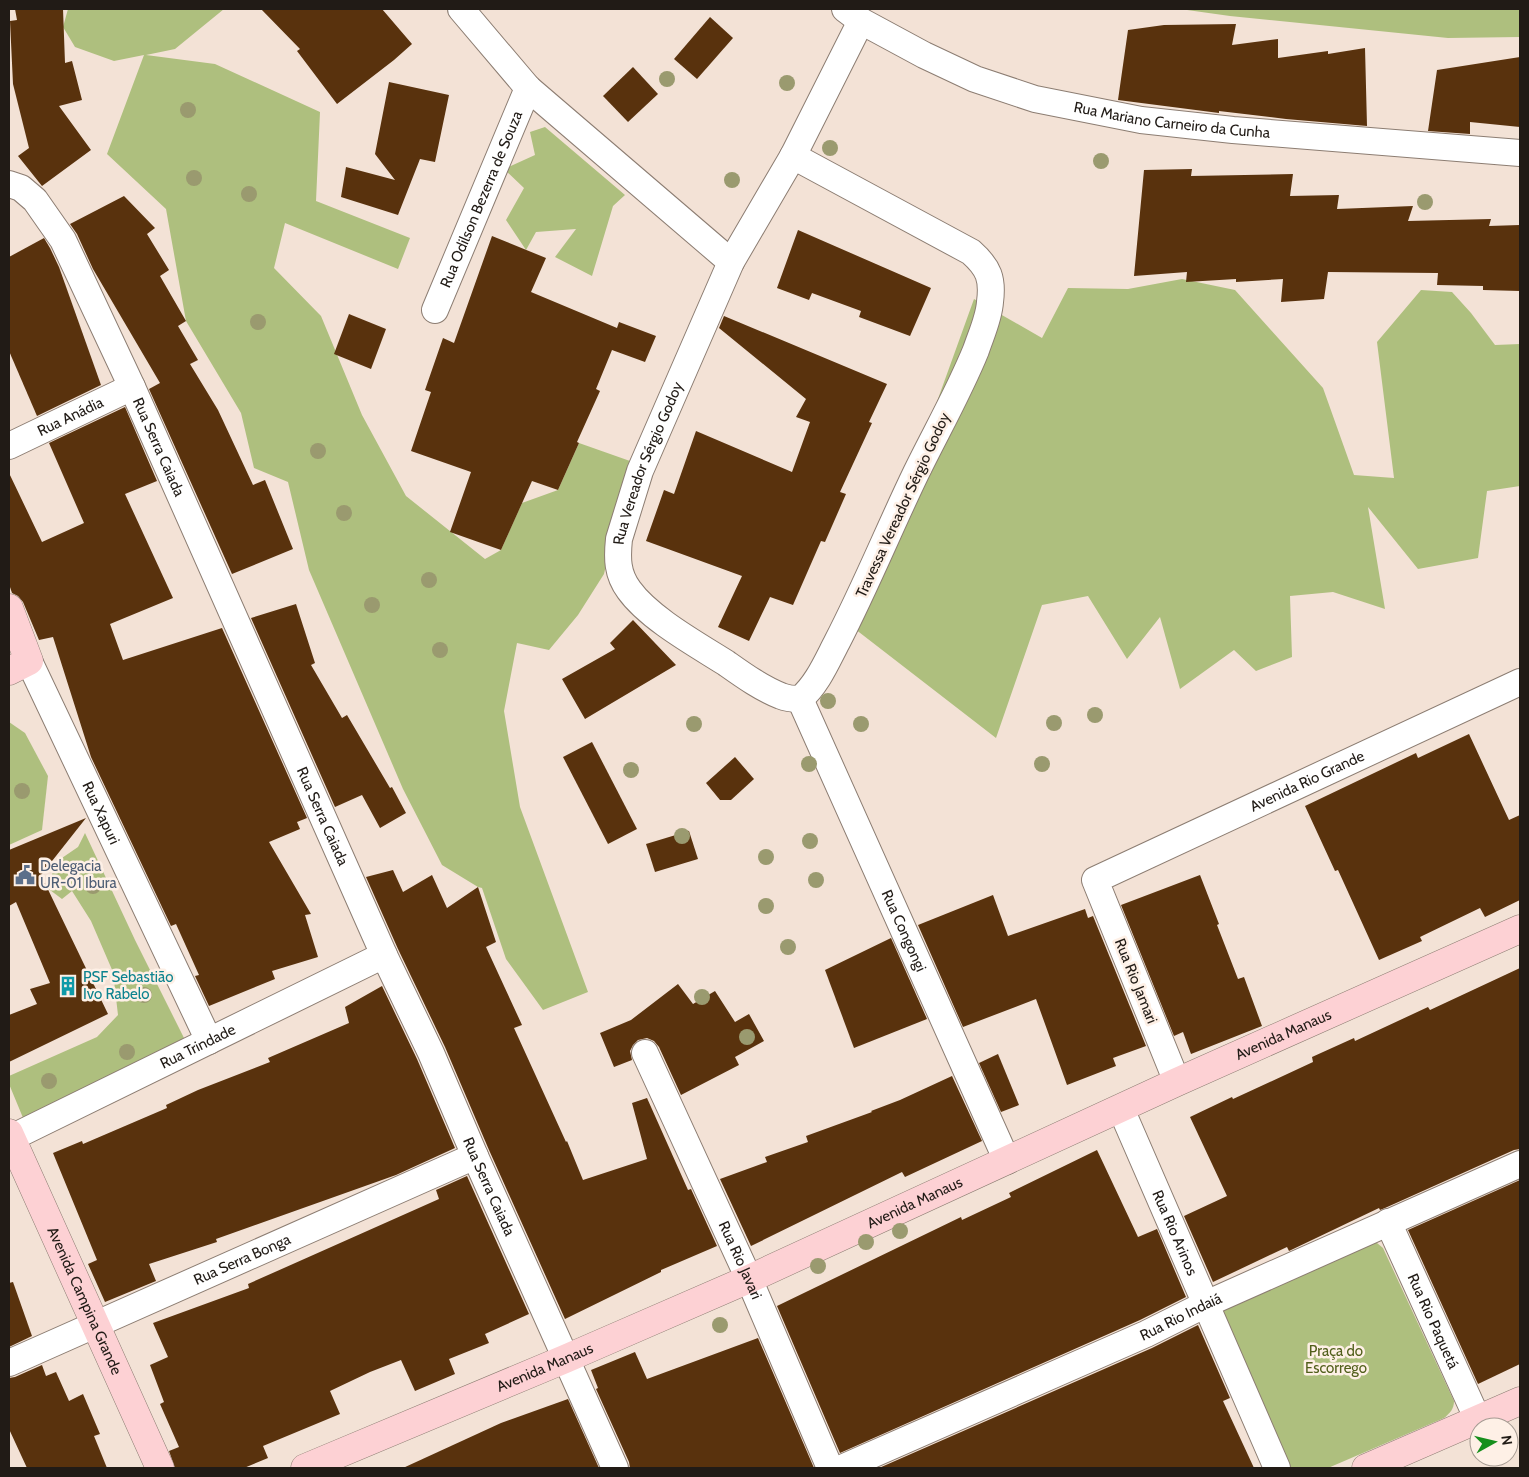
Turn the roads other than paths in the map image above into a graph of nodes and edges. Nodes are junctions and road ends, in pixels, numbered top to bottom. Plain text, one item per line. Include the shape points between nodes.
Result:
1 (461, 9) edge
2 (853, 15) edge
3 (528, 88) junction
4 (1520, 153) edge
5 (793, 156) junction
6 (9, 184) edge
7 (731, 262) junction
8 (435, 310) dead end
9 (132, 387) junction
10 (9, 446) edge
11 (9, 608) edge
12 (19, 666) edge
13 (1520, 682) edge
14 (800, 699) junction
15 (1095, 880) joint
16 (1520, 929) edge
17 (384, 955) junction
18 (209, 1042) junction
19 (645, 1053) dead end
20 (1178, 1082) junction
21 (1120, 1108) junction
22 (10, 1135) edge
23 (475, 1156) junction
24 (1007, 1161) junction
25 (1520, 1164) edge
26 (1388, 1222) junction
27 (749, 1279) junction
28 (1206, 1304) junction
29 (96, 1324) junction
30 (565, 1359) junction
31 (9, 1363) edge
32 (1520, 1401) edge
33 (1477, 1417) edge
34 (1485, 1417) edge
35 (1469, 1424) edge
36 (160, 1468) edge
37 (305, 1468) edge
38 (615, 1468) edge
39 (830, 1468) edge
40 (842, 1468) edge
41 (1277, 1468) edge
42 (1366, 1468) edge

1 - 3 street
2 - 4 street, Rua Mariano Carneiro da Cunha via 975,79 1054,103 1141,120 1232,130
2 - 5 street, Rua Vereador Sérgio Godoy
3 - 7 street
3 - 8 street, Rua Odilson Bezerra de Souza
5 - 7 street, Rua Vereador Sérgio Godoy
5 - 14 street, Travessa Vereador Sérgio Godoy via 971,252 988,270 991,286 990,304 966,373 851,615 824,668
6 - 9 street, Rua Serra Caiada via 21,188 35,200 63,240
7 - 14 street, Rua Vereador Sérgio Godoy via 640,471 619,539 617,562 628,589 641,604 666,623 758,684 782,697
9 - 10 street, Rua Anádia
9 - 17 street, Rua Serra Caiada
11 - 12 main road, Rua Xapuri
12 - 18 street, Rua Xapuri
13 - 15 street, Avenida Rio Grande
14 - 24 street, Rua Congongi
15 - 20 street, Rua Rio Jamari
16 - 20 main road, Avenida Manaus
17 - 18 street, Rua Trindade
17 - 23 street, Rua Serra Caiada
18 - 22 street, Rua Trindade
19 - 27 street, Rua Rio Javari
20 - 21 main road, Avenida Manaus
21 - 24 main road, Avenida Manaus
21 - 28 street, Rua Rio Arinos
22 - 29 main road, Avenida Campina Grande
23 - 29 street, Rua Serra Bonga
23 - 30 street, Rua Serra Caiada
24 - 27 main road, Avenida Manaus
25 - 26 street, Rua Rio Indaiá
26 - 28 street, Rua Rio Indaiá
26 - 33 street, Rua Rio Paquetá
27 - 30 main road, Avenida Manaus
27 - 39 street, Rua Rio Javari
28 - 40 street, Rua Rio Indaiá via 1146,1334
28 - 41 street, Rua Rio Arinos
29 - 31 street, Rua Serra Bonga
29 - 36 main road, Avenida Campina Grande
30 - 37 main road, Avenida Manaus
30 - 38 street, Rua Serra Caiada
32 - 34 main road
35 - 42 main road

